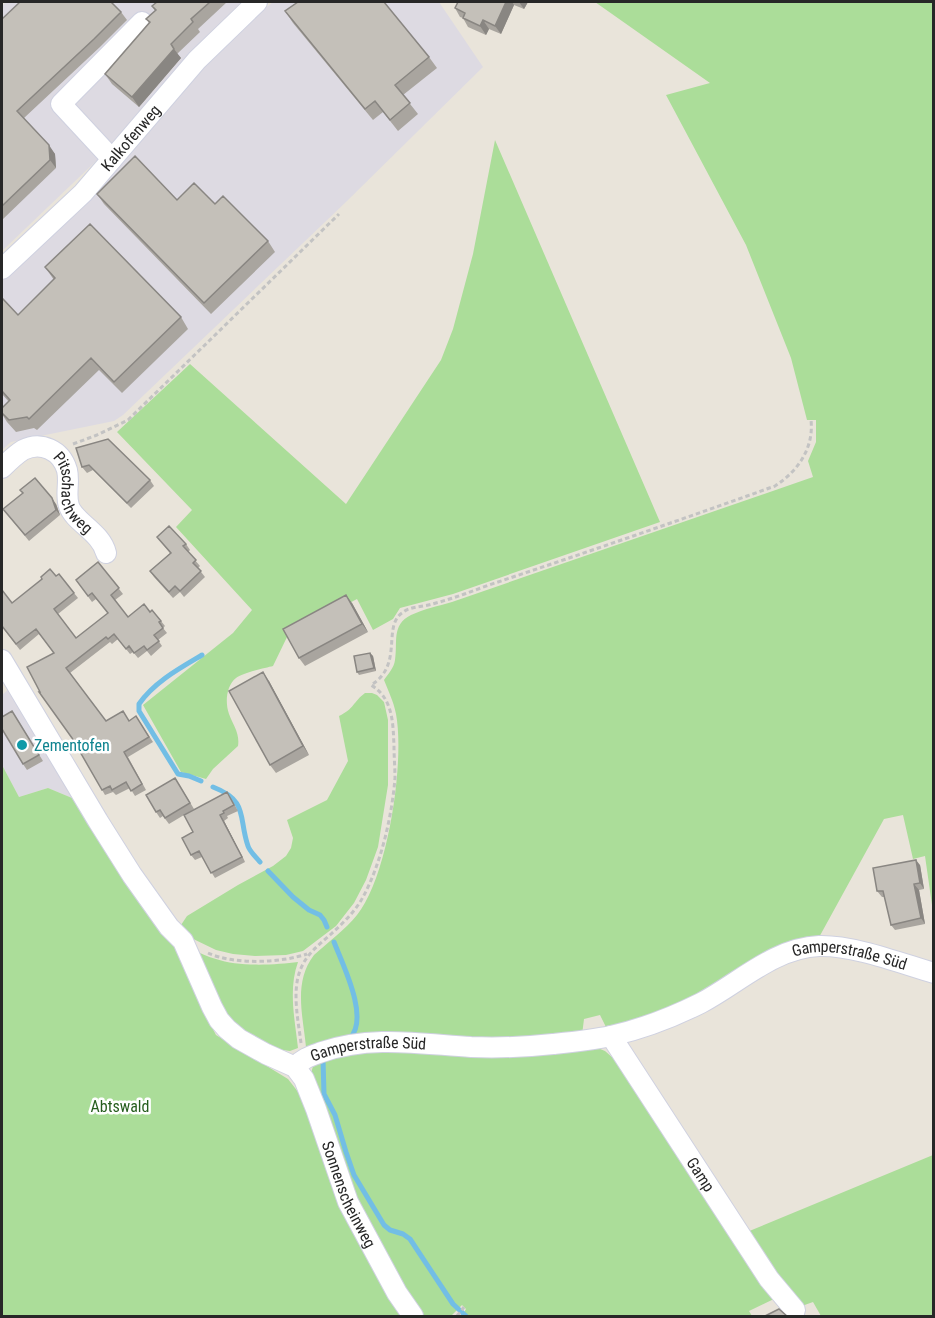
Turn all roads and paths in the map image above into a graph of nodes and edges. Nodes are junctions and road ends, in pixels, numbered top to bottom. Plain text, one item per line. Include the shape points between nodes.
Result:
1 (257, 2) edge
2 (142, 22) dead end
3 (112, 159) junction
4 (339, 214) dead end
5 (2, 269) edge
6 (811, 420) dead end
7 (54, 451) junction
8 (2, 468) edge
9 (106, 552) dead end
10 (2, 660) edge
11 (183, 941) junction
12 (309, 954) junction
13 (933, 973) edge
14 (611, 1036) junction
15 (299, 1063) junction
16 (464, 1307) dead end
17 (795, 1310) dead end
18 (458, 1316) edge
19 (413, 1317) edge

1 - 3 street, Kalkofenweg via 197,60
2 - 3 street via 61,104
3 - 5 street, Kalkofenweg
4 - 7 path via 128,420
6 - 12 path via 808,449 785,480 775,486 404,611 397,617 389,664 371,685 383,694 392,717 395,776 387,826 377,864 362,898 349,917
7 - 8 street, Pitschachweg via 46,447 25,449
7 - 9 street, Pitschachweg via 66,468 69,507
10 - 11 street, Gamperstraße Süd via 132,875
11 - 12 path via 215,956 238,960 275,960
11 - 15 street, Gamperstraße Süd via 212,1007 227,1029 251,1047
12 - 15 path via 297,986
13 - 14 street, Gamperstraße Süd via 858,951 806,948 776,958 701,1002
14 - 15 street, Gamperstraße Süd via 512,1047 380,1041 334,1048
14 - 17 street, Gamp via 769,1279
15 - 19 street, Sonnenscheinweg via 348,1202
16 - 18 path

